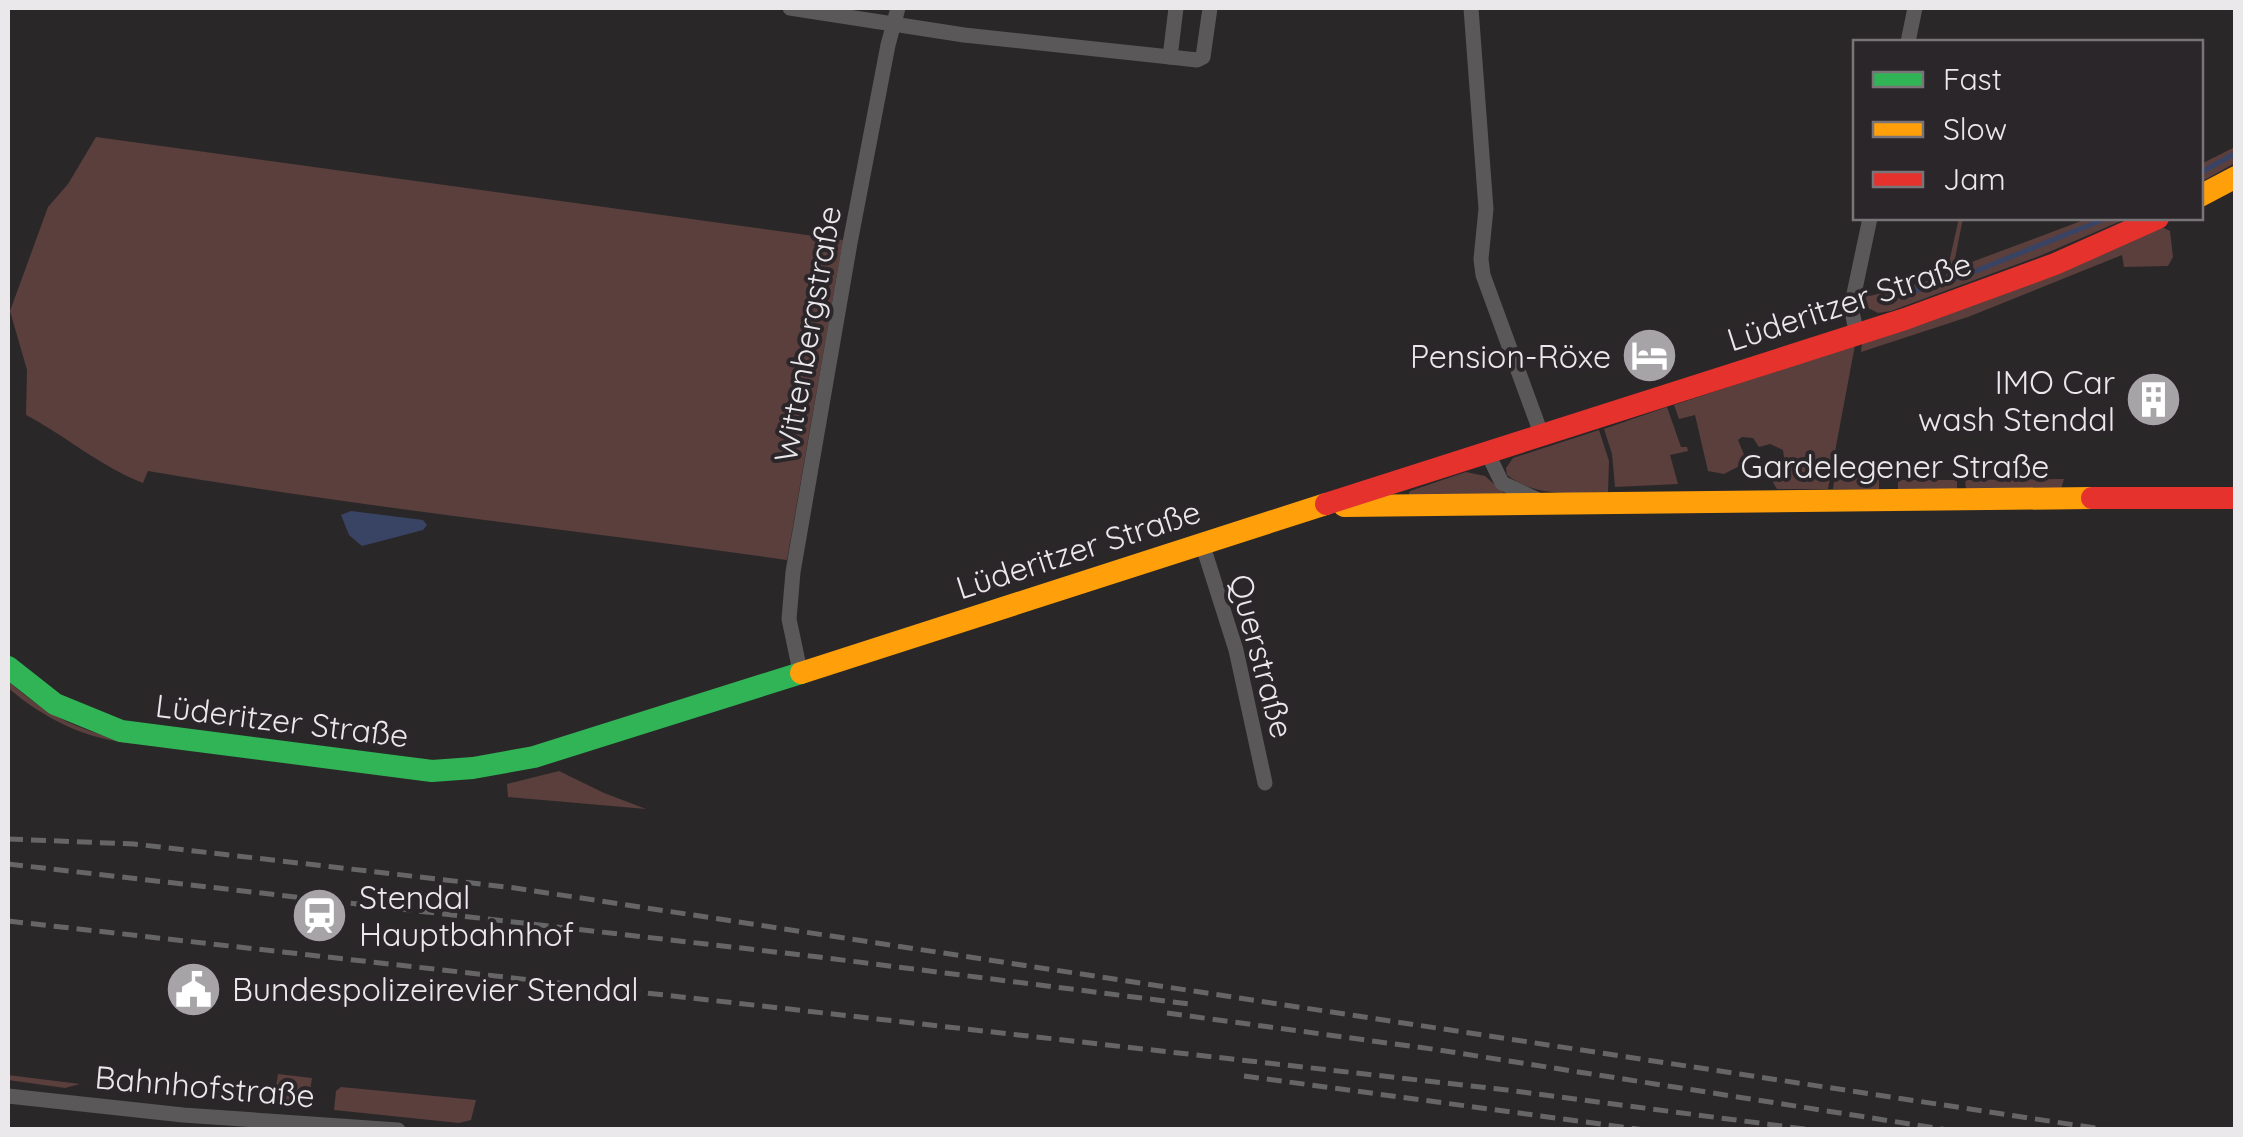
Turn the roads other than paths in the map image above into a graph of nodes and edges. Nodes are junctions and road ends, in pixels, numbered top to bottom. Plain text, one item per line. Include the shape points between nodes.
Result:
1 (790, 8) edge
2 (1176, 8) edge
3 (1210, 8) edge
4 (1471, 8) edge
5 (1915, 8) edge
6 (895, 15) edge
7 (1908, 40) edge
8 (1170, 57) junction
9 (2236, 178) edge
10 (2203, 194) edge
11 (1870, 220) edge
12 (2153, 220) edge
13 (1858, 334) junction
14 (1542, 436) junction
15 (1488, 454) junction
16 (2236, 498) edge
17 (1555, 503) junction
18 (1320, 506) junction
19 (1202, 543) junction
20 (8, 667) edge
21 (800, 672) junction
22 (1265, 783) dead end
23 (8, 1096) edge
24 (204, 1123) edge
25 (398, 1130) edge

1 - 6 street
2 - 8 street
3 - 8 street via 1204,56
4 - 14 street via 1486,209 1483,275
5 - 7 street
6 - 8 street via 964,36
6 - 21 street, Wittenbergstraße via 794,572 789,618
9 - 10 main road
11 - 13 street via 1851,308
12 - 13 main road, Lüderitzer Straße via 2004,284
13 - 14 main road, Lüderitzer Straße
14 - 15 main road, Lüderitzer Straße
15 - 17 street, Gardelegener Straße via 1502,482
15 - 18 main road, Lüderitzer Straße
16 - 17 main road, Gardelegener Straße
17 - 18 main road, Gardelegener Straße
18 - 19 main road, Lüderitzer Straße
19 - 21 main road, Lüderitzer Straße
19 - 22 street, Querstraße via 1236,650
20 - 21 main road, Lüderitzer Straße via 55,704 121,731 441,772 520,762
23 - 24 street, Bahnhofstraße
24 - 25 street, Bahnhofstraße

